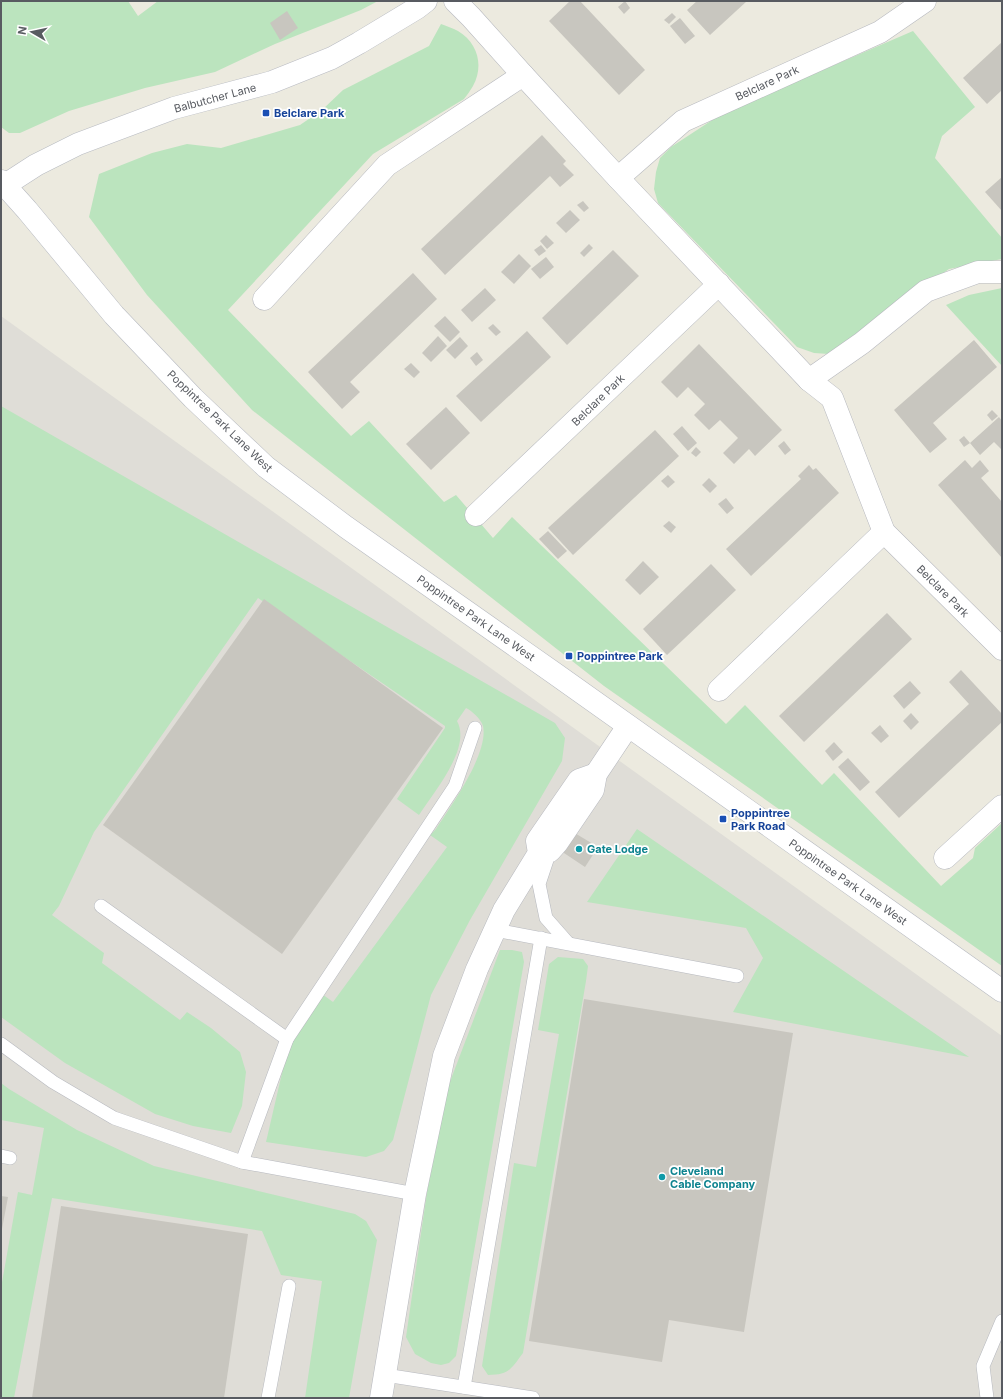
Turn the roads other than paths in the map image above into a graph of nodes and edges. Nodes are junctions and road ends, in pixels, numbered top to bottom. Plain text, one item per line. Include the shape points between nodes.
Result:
1 (426, 1) edge
2 (454, 1) edge
3 (925, 1) edge
4 (523, 75) junction
5 (618, 178) junction
6 (2, 184) edge
7 (1002, 272) edge
8 (719, 284) junction
9 (264, 299) dead end
10 (810, 380) junction
11 (476, 516) dead end
12 (884, 532) junction
13 (1002, 649) edge
14 (719, 690) dead end
15 (628, 726) junction
16 (475, 728) dead end
17 (1002, 806) edge
18 (544, 852) junction
19 (945, 858) dead end
20 (101, 906) dead end
21 (495, 930) junction
22 (541, 938) junction
23 (568, 943) junction
24 (737, 976) dead end
25 (1002, 991) edge
26 (286, 1039) junction
27 (1, 1044) edge
28 (242, 1162) junction
29 (415, 1194) junction
30 (289, 1286) dead end
31 (1002, 1321) edge
32 (385, 1375) junction
33 (464, 1387) junction
34 (268, 1398) edge
35 (381, 1398) edge
36 (533, 1398) edge
37 (987, 1398) edge

1 - 6 street, Balbutcher Lane via 332,58 272,82 174,108 78,144
2 - 4 street, Belclare Park via 472,17
3 - 5 street, Belclare Park via 880,32 683,121
4 - 5 street, Belclare Park
4 - 9 street via 387,166
5 - 8 street, Belclare Park
6 - 15 street, Poppintree Park Lane West via 114,315 192,398 266,467 346,527
7 - 10 street via 978,272 926,291 862,343
8 - 10 street, Belclare Park
8 - 11 street, Belclare Park
10 - 12 street, Belclare Park via 832,398
12 - 13 street, Belclare Park
12 - 14 street
15 - 18 street via 596,774 579,780 537,841
15 - 25 street, Poppintree Park Lane West
16 - 26 lane via 455,786
17 - 19 street
18 - 21 street via 504,910
18 - 23 lane via 539,884 546,918
20 - 26 lane
21 - 22 lane
21 - 29 street via 444,1056
22 - 23 lane
22 - 33 lane
23 - 24 lane
26 - 28 lane
27 - 28 lane via 53,1082 114,1118
28 - 29 lane
29 - 32 street
30 - 34 lane
31 - 37 lane via 983,1366
32 - 33 lane
32 - 35 street
33 - 36 lane

